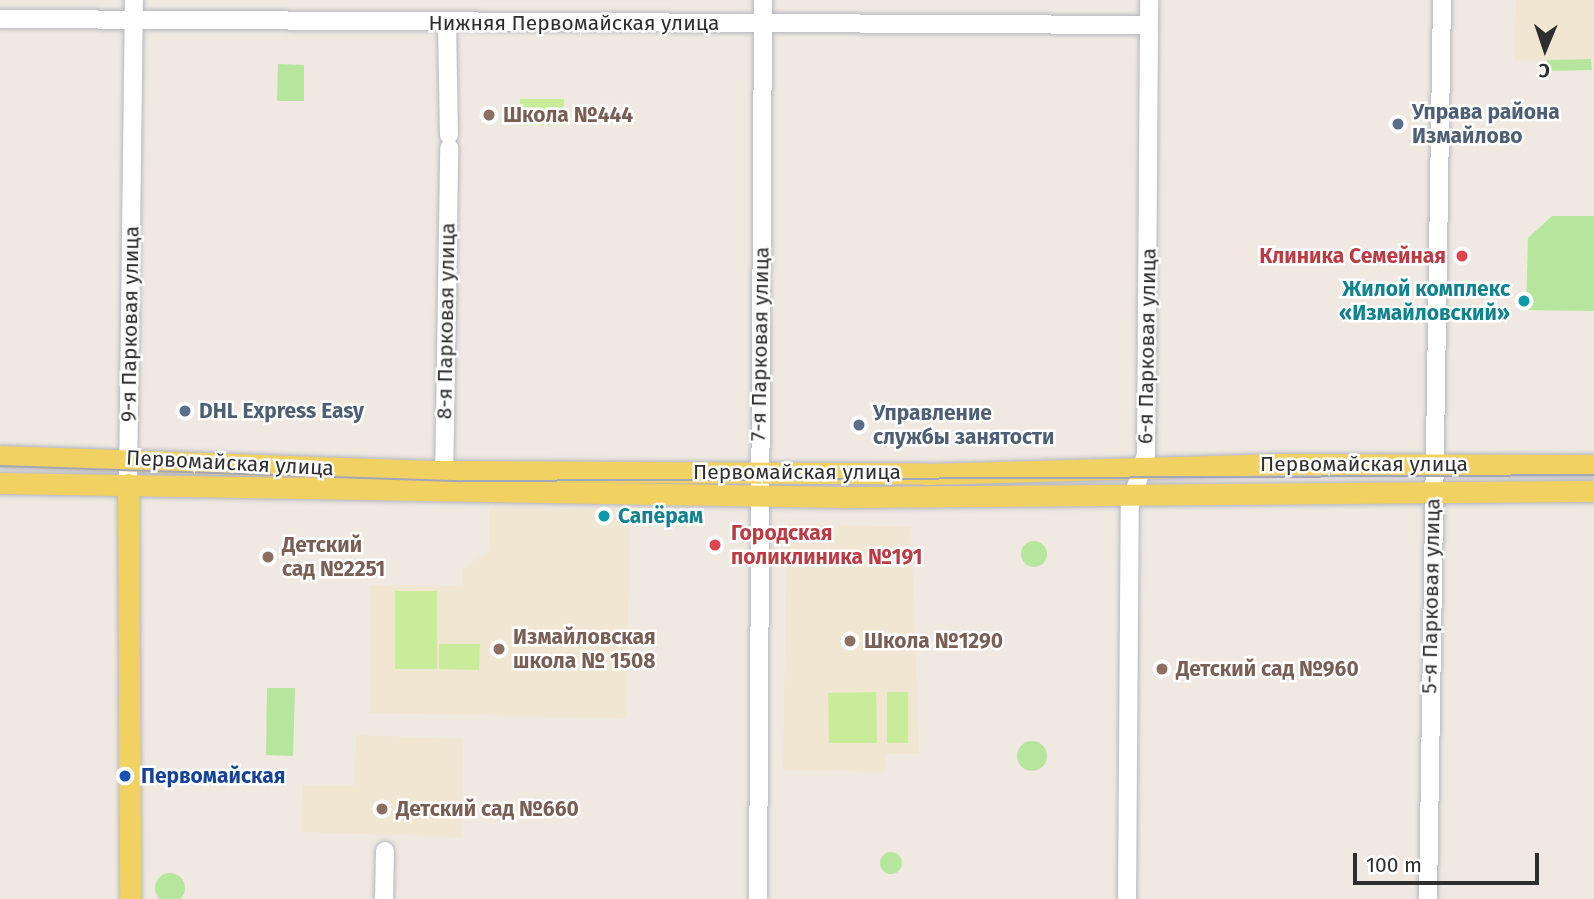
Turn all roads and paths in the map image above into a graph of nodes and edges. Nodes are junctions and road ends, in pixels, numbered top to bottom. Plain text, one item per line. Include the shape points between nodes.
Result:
1 (134, 0) edge
2 (763, 0) edge
3 (1149, 0) edge
4 (1442, 0) edge
5 (0, 19) edge
6 (447, 22) junction
7 (134, 23) junction
8 (762, 24) junction
9 (1149, 25) junction
10 (0, 456) edge
11 (129, 458) junction
12 (1434, 464) junction
13 (1594, 465) edge
14 (1142, 470) junction
15 (444, 471) junction
16 (759, 471) junction
17 (0, 483) edge
18 (128, 484) junction
19 (1432, 489) junction
20 (1594, 491) edge
21 (444, 494) junction
22 (759, 496) junction
23 (1131, 496) junction
24 (385, 851) dead end
25 (130, 899) edge
26 (384, 899) edge
27 (758, 899) edge
28 (1126, 899) edge
29 (1428, 899) edge

1 - 7 street, 9-я Парковая улица
2 - 8 street, 7-я Парковая улица
3 - 9 street, 6-я Парковая улица
4 - 12 street, 5-я Парковая улица
5 - 7 street, Нижняя Первомайская улица
6 - 7 street, Нижняя Первомайская улица
6 - 8 street, Нижняя Первомайская улица
6 - 15 street, 8-я Парковая улица
7 - 11 street, 9-я Парковая улица
8 - 9 street, Нижняя Первомайская улица
8 - 16 street, 7-я Парковая улица
9 - 14 street, 6-я Парковая улица
10 - 11 main road, Первомайская улица
11 - 15 main road, Первомайская улица
11 - 18 street, 9-я Парковая улица
12 - 13 main road, Первомайская улица
12 - 14 main road, Первомайская улица
12 - 19 street, 5-я Парковая улица
14 - 16 main road, Первомайская улица
14 - 23 street, 6-я Парковая улица
15 - 16 main road, Первомайская улица
15 - 21 street, 8-я Парковая улица
16 - 22 street, 7-я Парковая улица
17 - 18 main road, Первомайская улица
18 - 21 main road, Первомайская улица
18 - 25 main road, 9-я Парковая улица
19 - 20 main road, Первомайская улица
19 - 23 main road, Первомайская улица
19 - 29 street, 5-я Парковая улица
21 - 22 main road, Первомайская улица
22 - 23 main road, Первомайская улица
22 - 27 street, 7-я Парковая улица
23 - 28 street, 6-я Парковая улица
24 - 26 street

